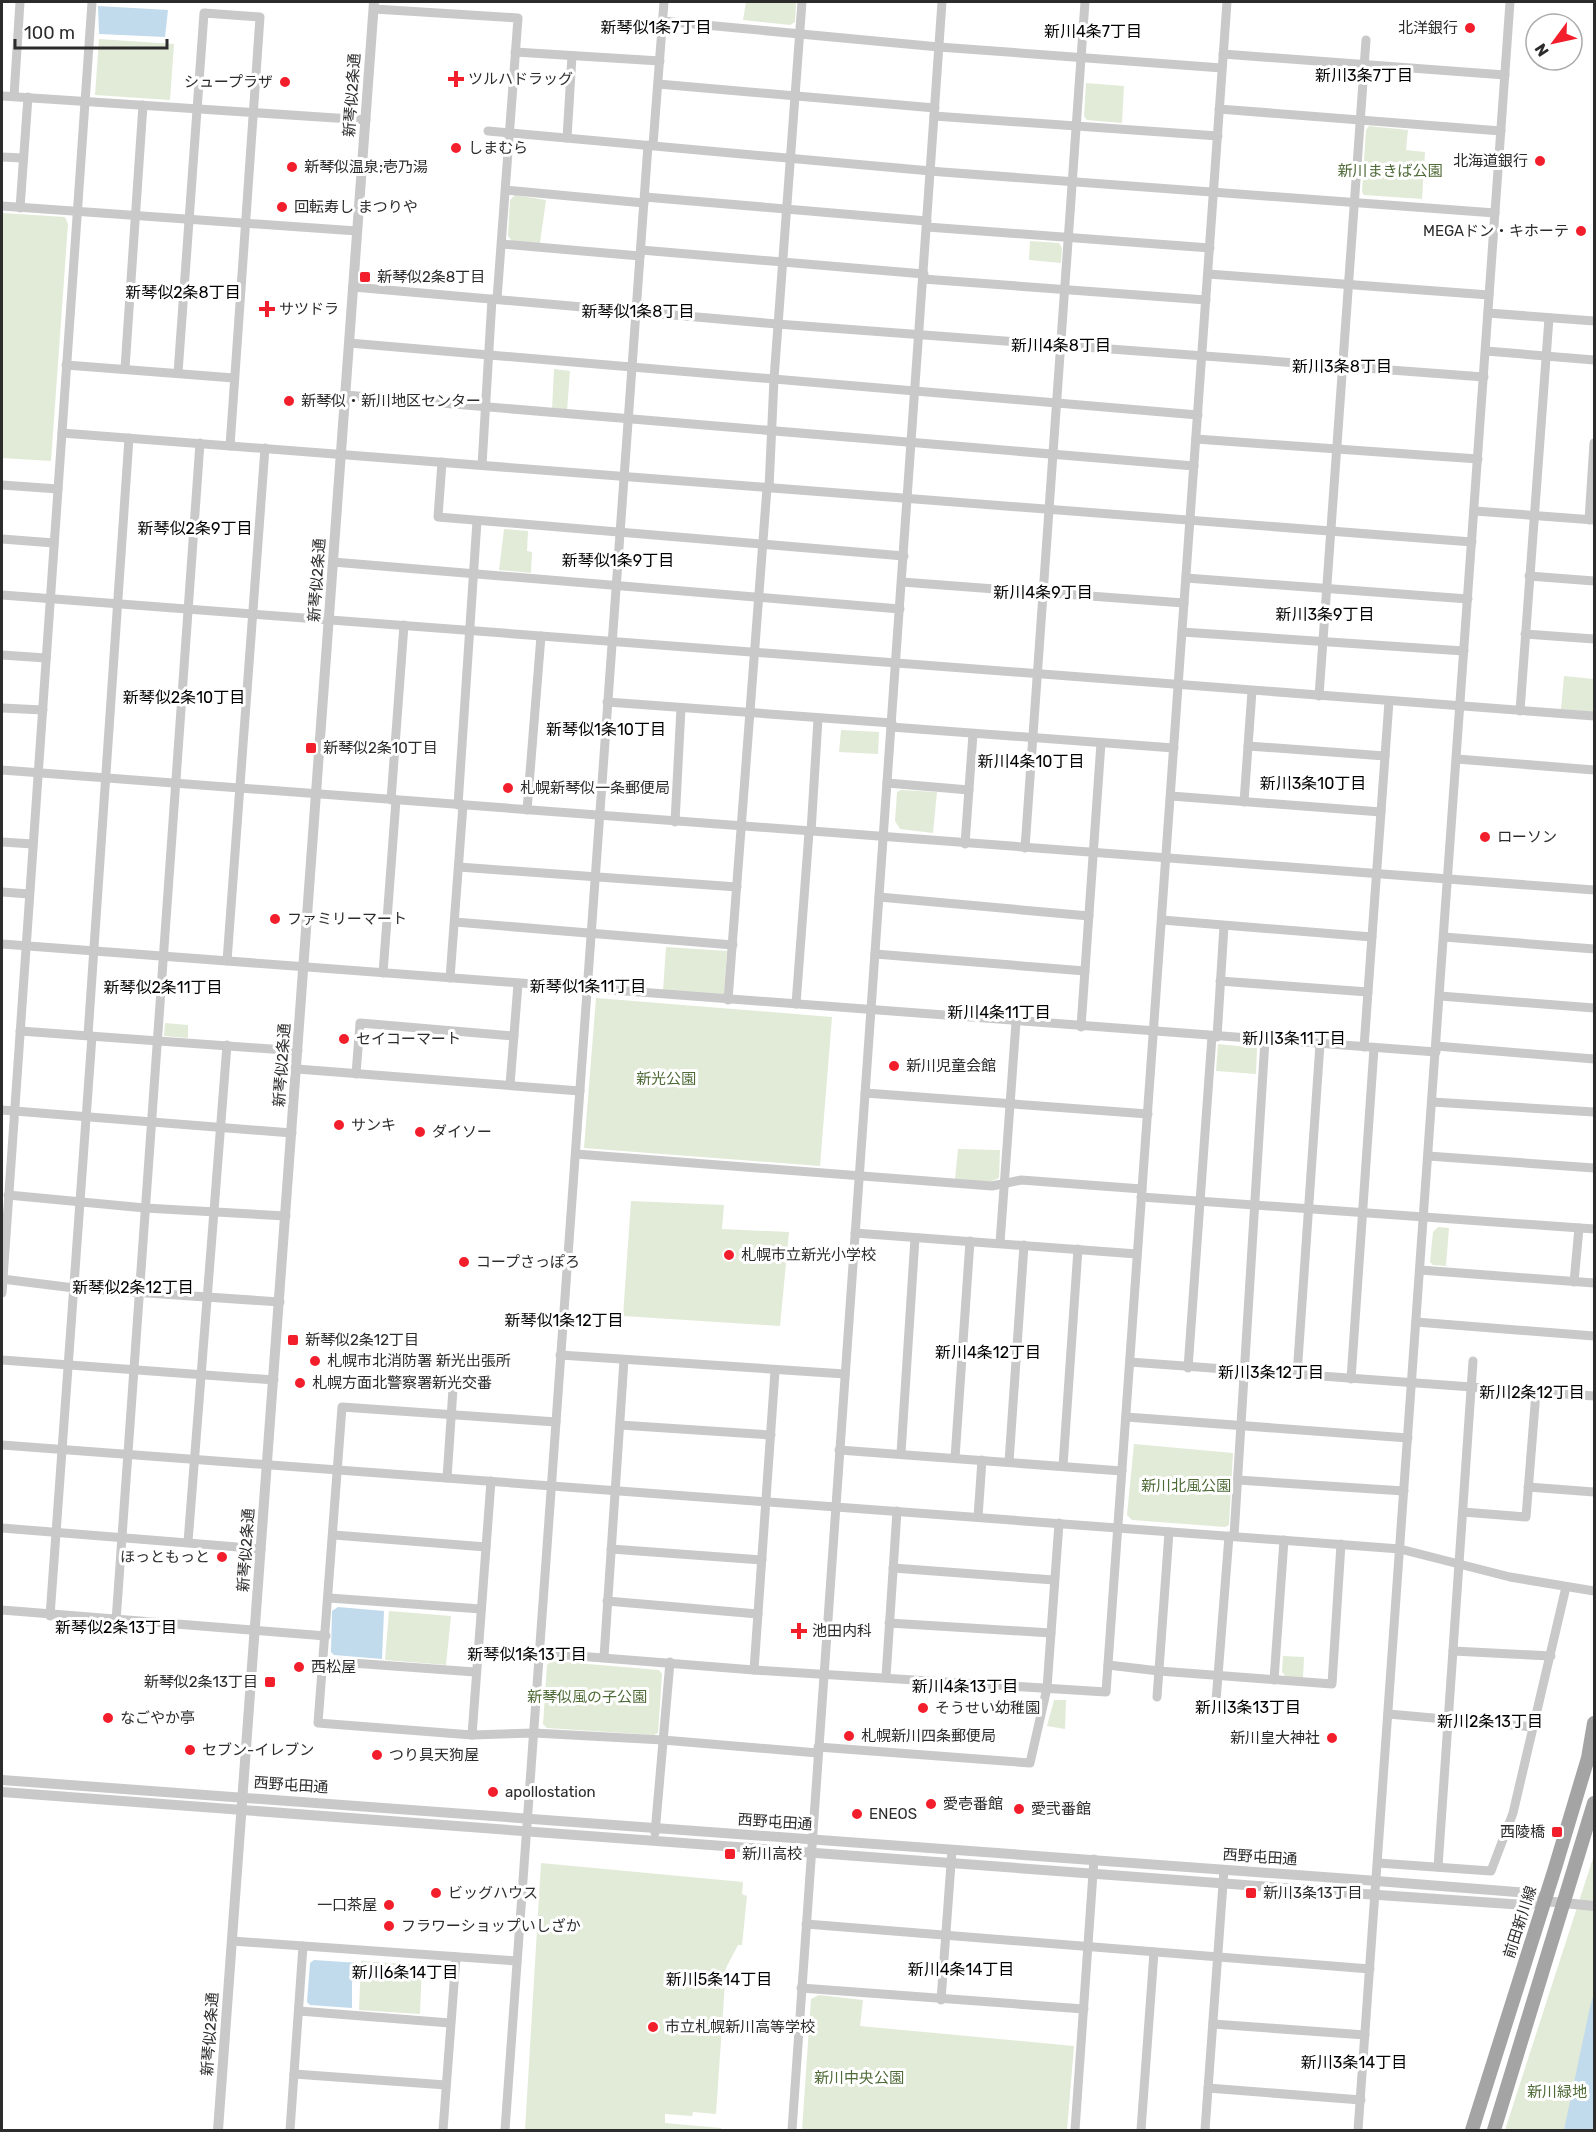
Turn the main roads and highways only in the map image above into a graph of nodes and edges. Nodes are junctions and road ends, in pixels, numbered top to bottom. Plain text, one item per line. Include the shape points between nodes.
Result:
1 (1594, 1723) edge
2 (1594, 1803) edge
3 (1472, 2130) edge
4 (1494, 2130) edge

1 - 3 main road, 前田新川線 via 1587,1758
2 - 4 main road

